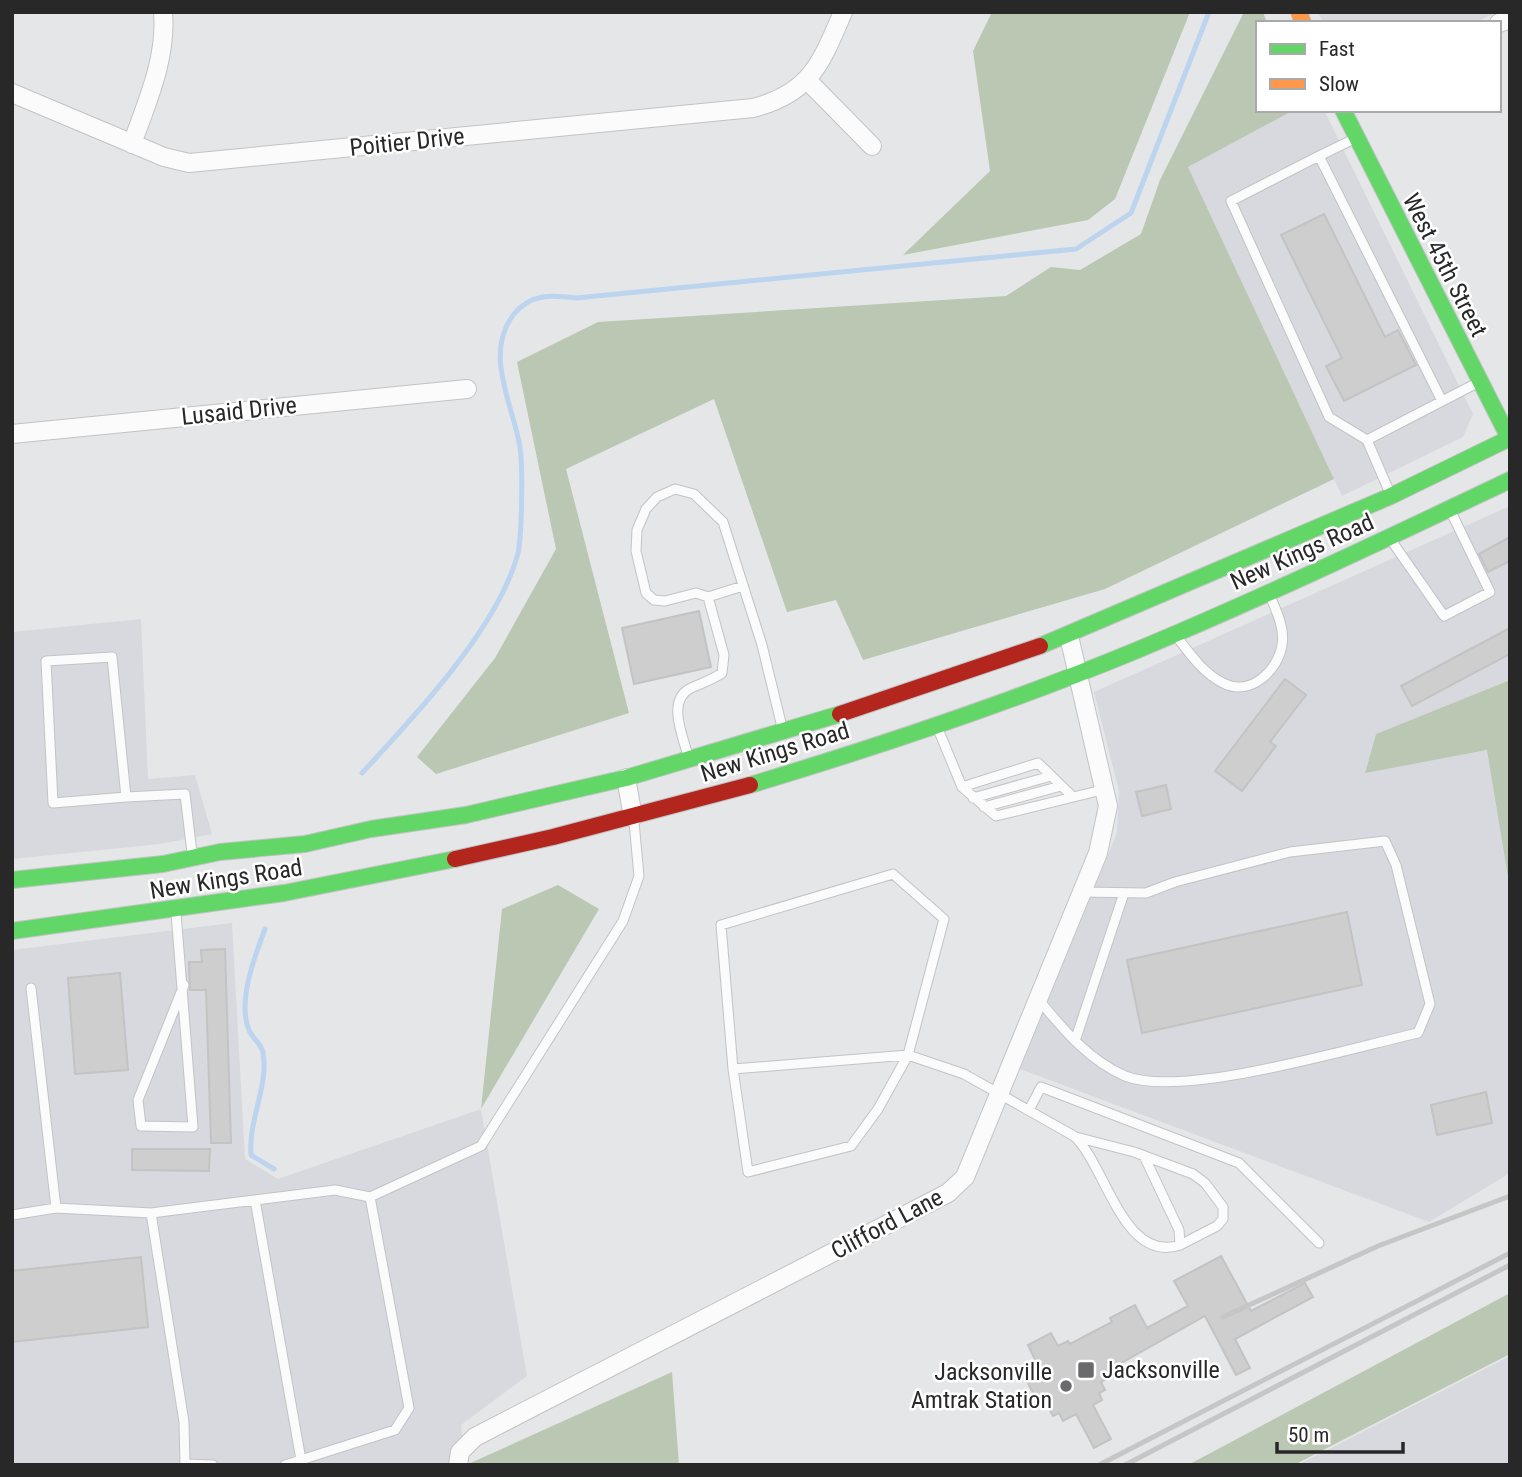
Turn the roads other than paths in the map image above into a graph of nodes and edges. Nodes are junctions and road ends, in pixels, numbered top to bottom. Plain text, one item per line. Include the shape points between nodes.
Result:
1 (163, 12) edge
2 (843, 12) edge
3 (808, 81) junction
4 (12, 93) edge
5 (1344, 112) edge
6 (1356, 138) junction
7 (132, 144) junction
8 (872, 146) dead end
9 (1319, 156) junction
10 (1479, 382) junction
11 (467, 389) dead end
12 (1442, 401) junction
13 (12, 434) edge
14 (1509, 438) edge
15 (1367, 440) junction
16 (1510, 480) edge
17 (1391, 496) junction
18 (1465, 501) junction
19 (1449, 509) junction
20 (1390, 538) junction
21 (743, 586) junction
22 (1269, 593) junction
23 (708, 597) junction
24 (1174, 633) junction
25 (1069, 636) junction
26 (1078, 674) junction
27 (936, 725) junction
28 (783, 732) junction
29 (688, 760) junction
30 (1051, 776) junction
31 (626, 778) junction
32 (1061, 786) junction
33 (962, 787) junction
34 (1106, 789) junction
35 (1072, 796) junction
36 (126, 797) junction
37 (973, 798) junction
38 (984, 807) junction
39 (633, 817) junction
40 (193, 858) junction
41 (12, 880) edge
42 (1082, 892) junction
43 (1124, 892) junction
44 (176, 911) junction
45 (12, 931) edge
46 (184, 985) junction
47 (31, 988) dead end
48 (1038, 999) junction
49 (1075, 1041) junction
50 (908, 1055) junction
51 (733, 1069) junction
52 (1000, 1093) junction
53 (1029, 1110) junction
54 (1074, 1136) junction
55 (1144, 1156) junction
56 (370, 1197) junction
57 (255, 1200) junction
58 (56, 1208) junction
59 (151, 1213) junction
60 (12, 1215) edge
61 (1319, 1243) dead end
62 (1180, 1245) junction
63 (301, 1460) junction
64 (185, 1464) edge
65 (213, 1465) edge
66 (285, 1465) edge
67 (458, 1465) edge

1 - 7 street via 162,51
2 - 3 street
3 - 7 street, Poitier Drive via 779,102 753,108 189,163
3 - 8 street
4 - 7 street, Poitier Drive
5 - 6 main road, West 45th Street
6 - 9 lane
6 - 10 main road, West 45th Street
9 - 12 lane
9 - 15 lane via 1231,201 1329,417
10 - 12 lane
10 - 14 main road, West 45th Street
11 - 13 street, Lusaid Drive
12 - 15 lane
14 - 17 main road, New Kings Road
14 - 18 main road via 1497,464
15 - 17 lane
16 - 18 main road, New Kings Road
17 - 25 main road, New Kings Road
18 - 19 main road, New Kings Road
19 - 20 main road, New Kings Road
19 - 20 lane via 1490,592 1444,616
20 - 22 main road, New Kings Road
21 - 23 lane
21 - 23 lane via 723,522 694,494 675,489 657,497 637,530 636,551 646,593 665,601 696,593
21 - 28 lane
22 - 24 main road, New Kings Road
22 - 24 lane via 1283,643 1272,670 1252,684 1238,687 1215,678
23 - 29 lane via 724,665 722,673 688,689 679,701 677,714
24 - 26 main road, New Kings Road
25 - 26 street, Clifford Lane
25 - 28 main road, New Kings Road
26 - 27 main road, New Kings Road
26 - 34 street, Clifford Lane
27 - 33 lane
27 - 39 main road, New Kings Road via 751,785
28 - 29 main road, New Kings Road
29 - 31 main road, New Kings Road
30 - 32 lane
30 - 33 lane via 1038,763
30 - 37 lane
31 - 39 street
31 - 40 main road, New Kings Road via 466,815
32 - 35 lane
32 - 38 lane
33 - 37 lane
34 - 35 lane
34 - 42 street, Clifford Lane via 1106,825
35 - 38 lane via 996,816
36 - 36 lane via 112,657 46,662 53,803
36 - 40 lane via 186,794
37 - 38 lane
39 - 44 main road, New Kings Road via 452,861
39 - 56 lane via 639,876 623,921 481,1146
40 - 41 main road, New Kings Road
42 - 43 lane
42 - 48 street, Clifford Lane
43 - 49 lane
43 - 49 lane via 1146,893 1290,852 1385,841 1396,865 1430,1004 1418,1032 1210,1079 1158,1082 1129,1077 1103,1065
44 - 45 main road, New Kings Road
44 - 46 lane
46 - 46 lane via 193,1126 141,1126 138,1100
47 - 58 lane
48 - 49 lane
48 - 52 street, Clifford Lane
50 - 51 lane
50 - 51 lane via 851,1146 748,1172
50 - 51 lane via 944,919 893,874 721,925
50 - 52 lane via 964,1074
52 - 53 lane
52 - 67 street, Clifford Lane via 965,1177 948,1193 475,1437 460,1452
53 - 54 lane
53 - 61 lane via 1041,1087 1239,1163
54 - 55 lane
54 - 62 lane via 1088,1149 1124,1221 1136,1234 1154,1246 1168,1249
55 - 62 lane via 1180,1230
55 - 62 lane via 1193,1174 1205,1183 1225,1213 1217,1226
56 - 57 lane via 335,1190
56 - 63 lane via 409,1408 394,1430
57 - 59 lane
57 - 63 lane
58 - 59 lane
58 - 60 lane
59 - 64 lane via 184,1422
63 - 66 lane
64 - 65 lane

